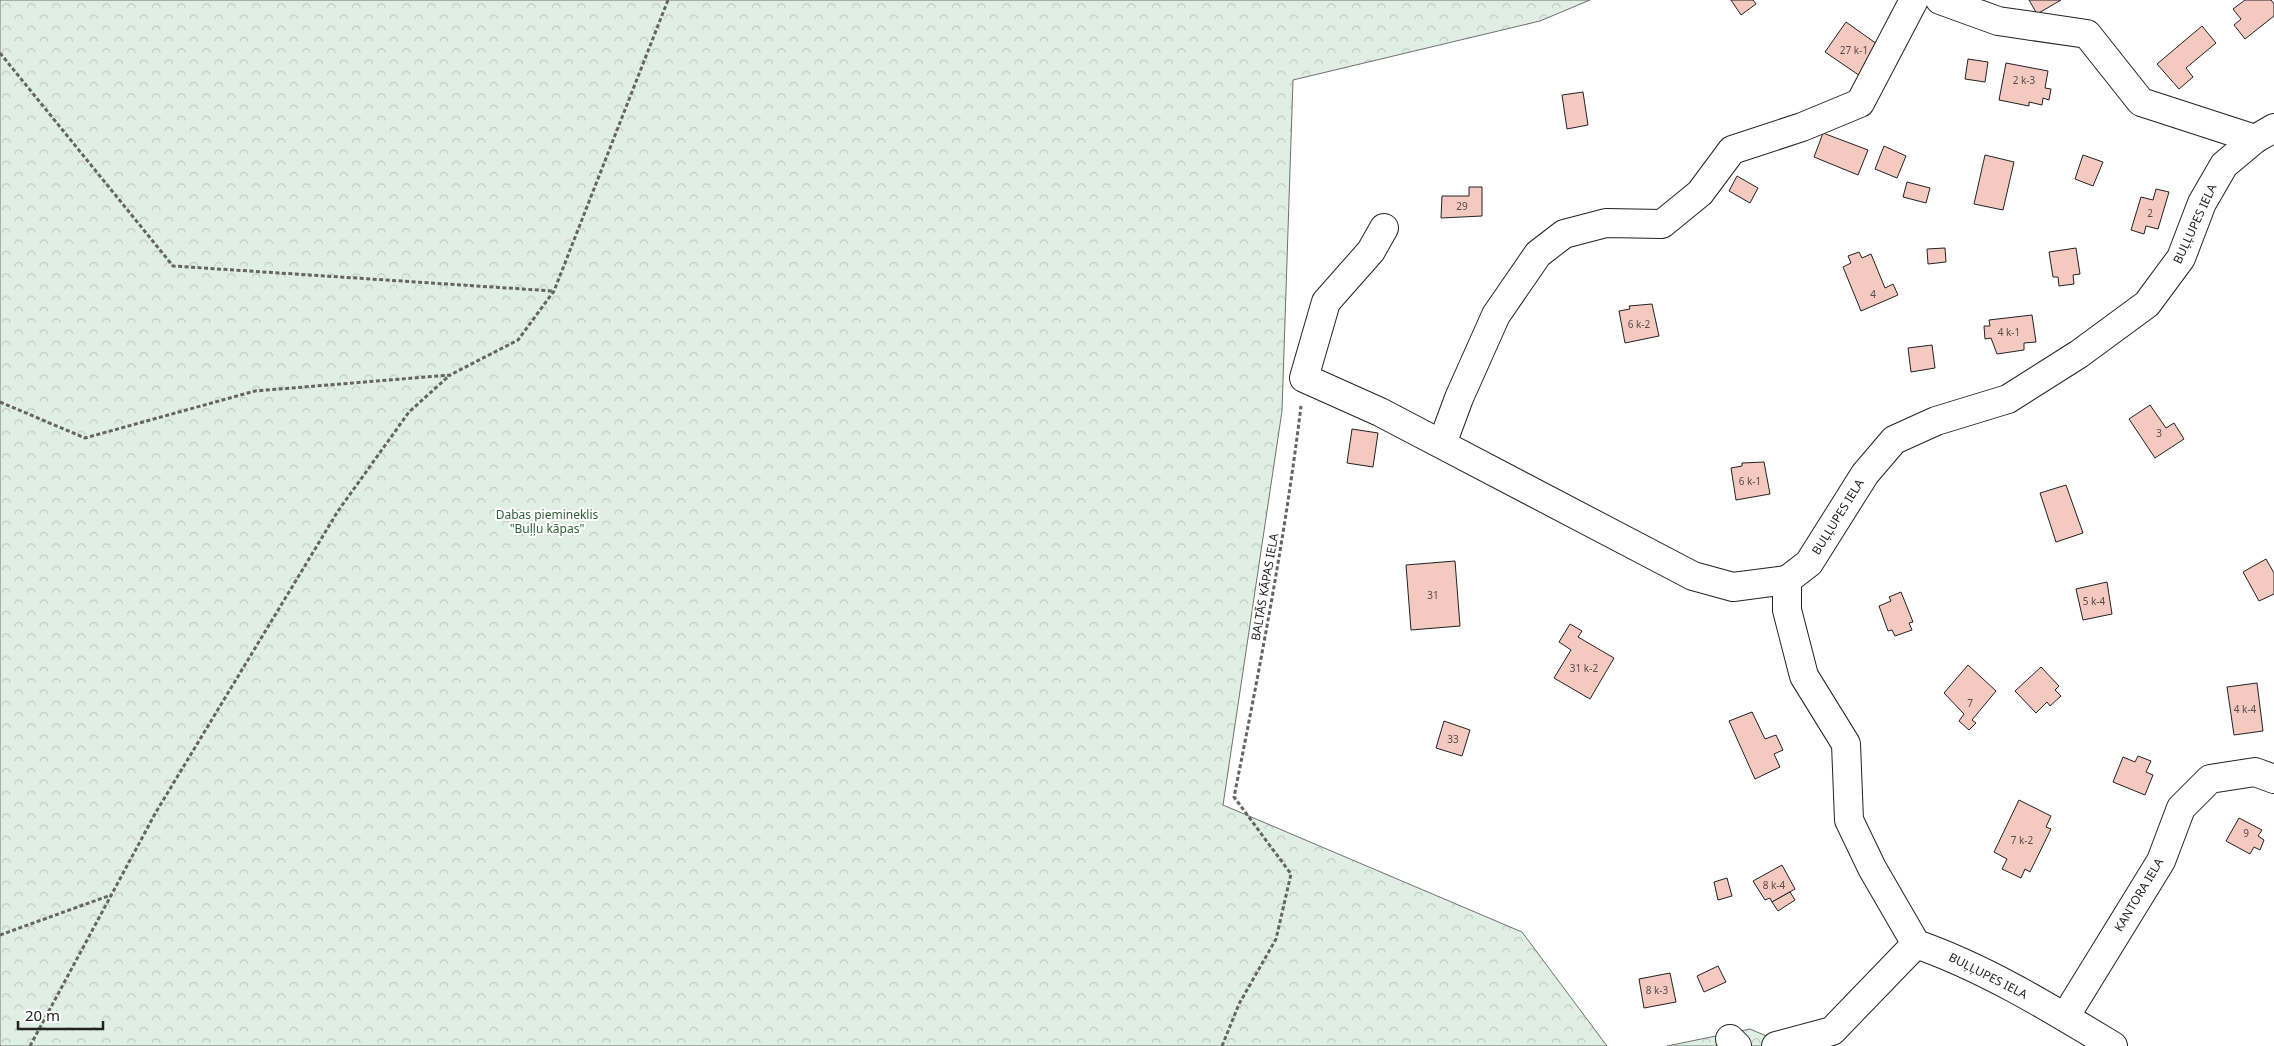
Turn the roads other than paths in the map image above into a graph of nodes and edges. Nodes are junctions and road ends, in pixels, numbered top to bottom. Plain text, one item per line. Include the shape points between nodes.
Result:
1 (1914, 0) edge
2 (1940, 0) edge
3 (2264, 133) edge
4 (1384, 228) dead end
5 (1442, 444) junction
6 (1788, 580) junction
7 (2274, 779) edge
8 (1916, 944) junction
9 (2065, 1017) junction
10 (1776, 1046) edge
11 (2113, 1046) edge

1 - 5 street via 1860,103 1802,127 1732,150 1700,193 1662,224 1606,223 1564,234 1538,254 1496,315
2 - 3 street via 1998,21 2087,34 2141,102
3 - 6 street, BUĻĻUPES IELA via 2224,165 2202,203 2181,258 2147,304 2079,354 2008,399 1936,421 1894,440 1865,474 1809,563
4 - 5 street via 1371,251 1326,302 1304,378
5 - 6 street via 1694,576 1733,587
6 - 8 street via 1787,610 1804,676 1846,744 1849,820 1872,868
7 - 9 street, KANTORA IELA via 2254,772 2210,779 2181,808 2161,862
8 - 9 street, BUĻĻUPES IELA via 1955,957
8 - 10 street via 1832,1031
9 - 11 street, BUĻĻUPES IELA

